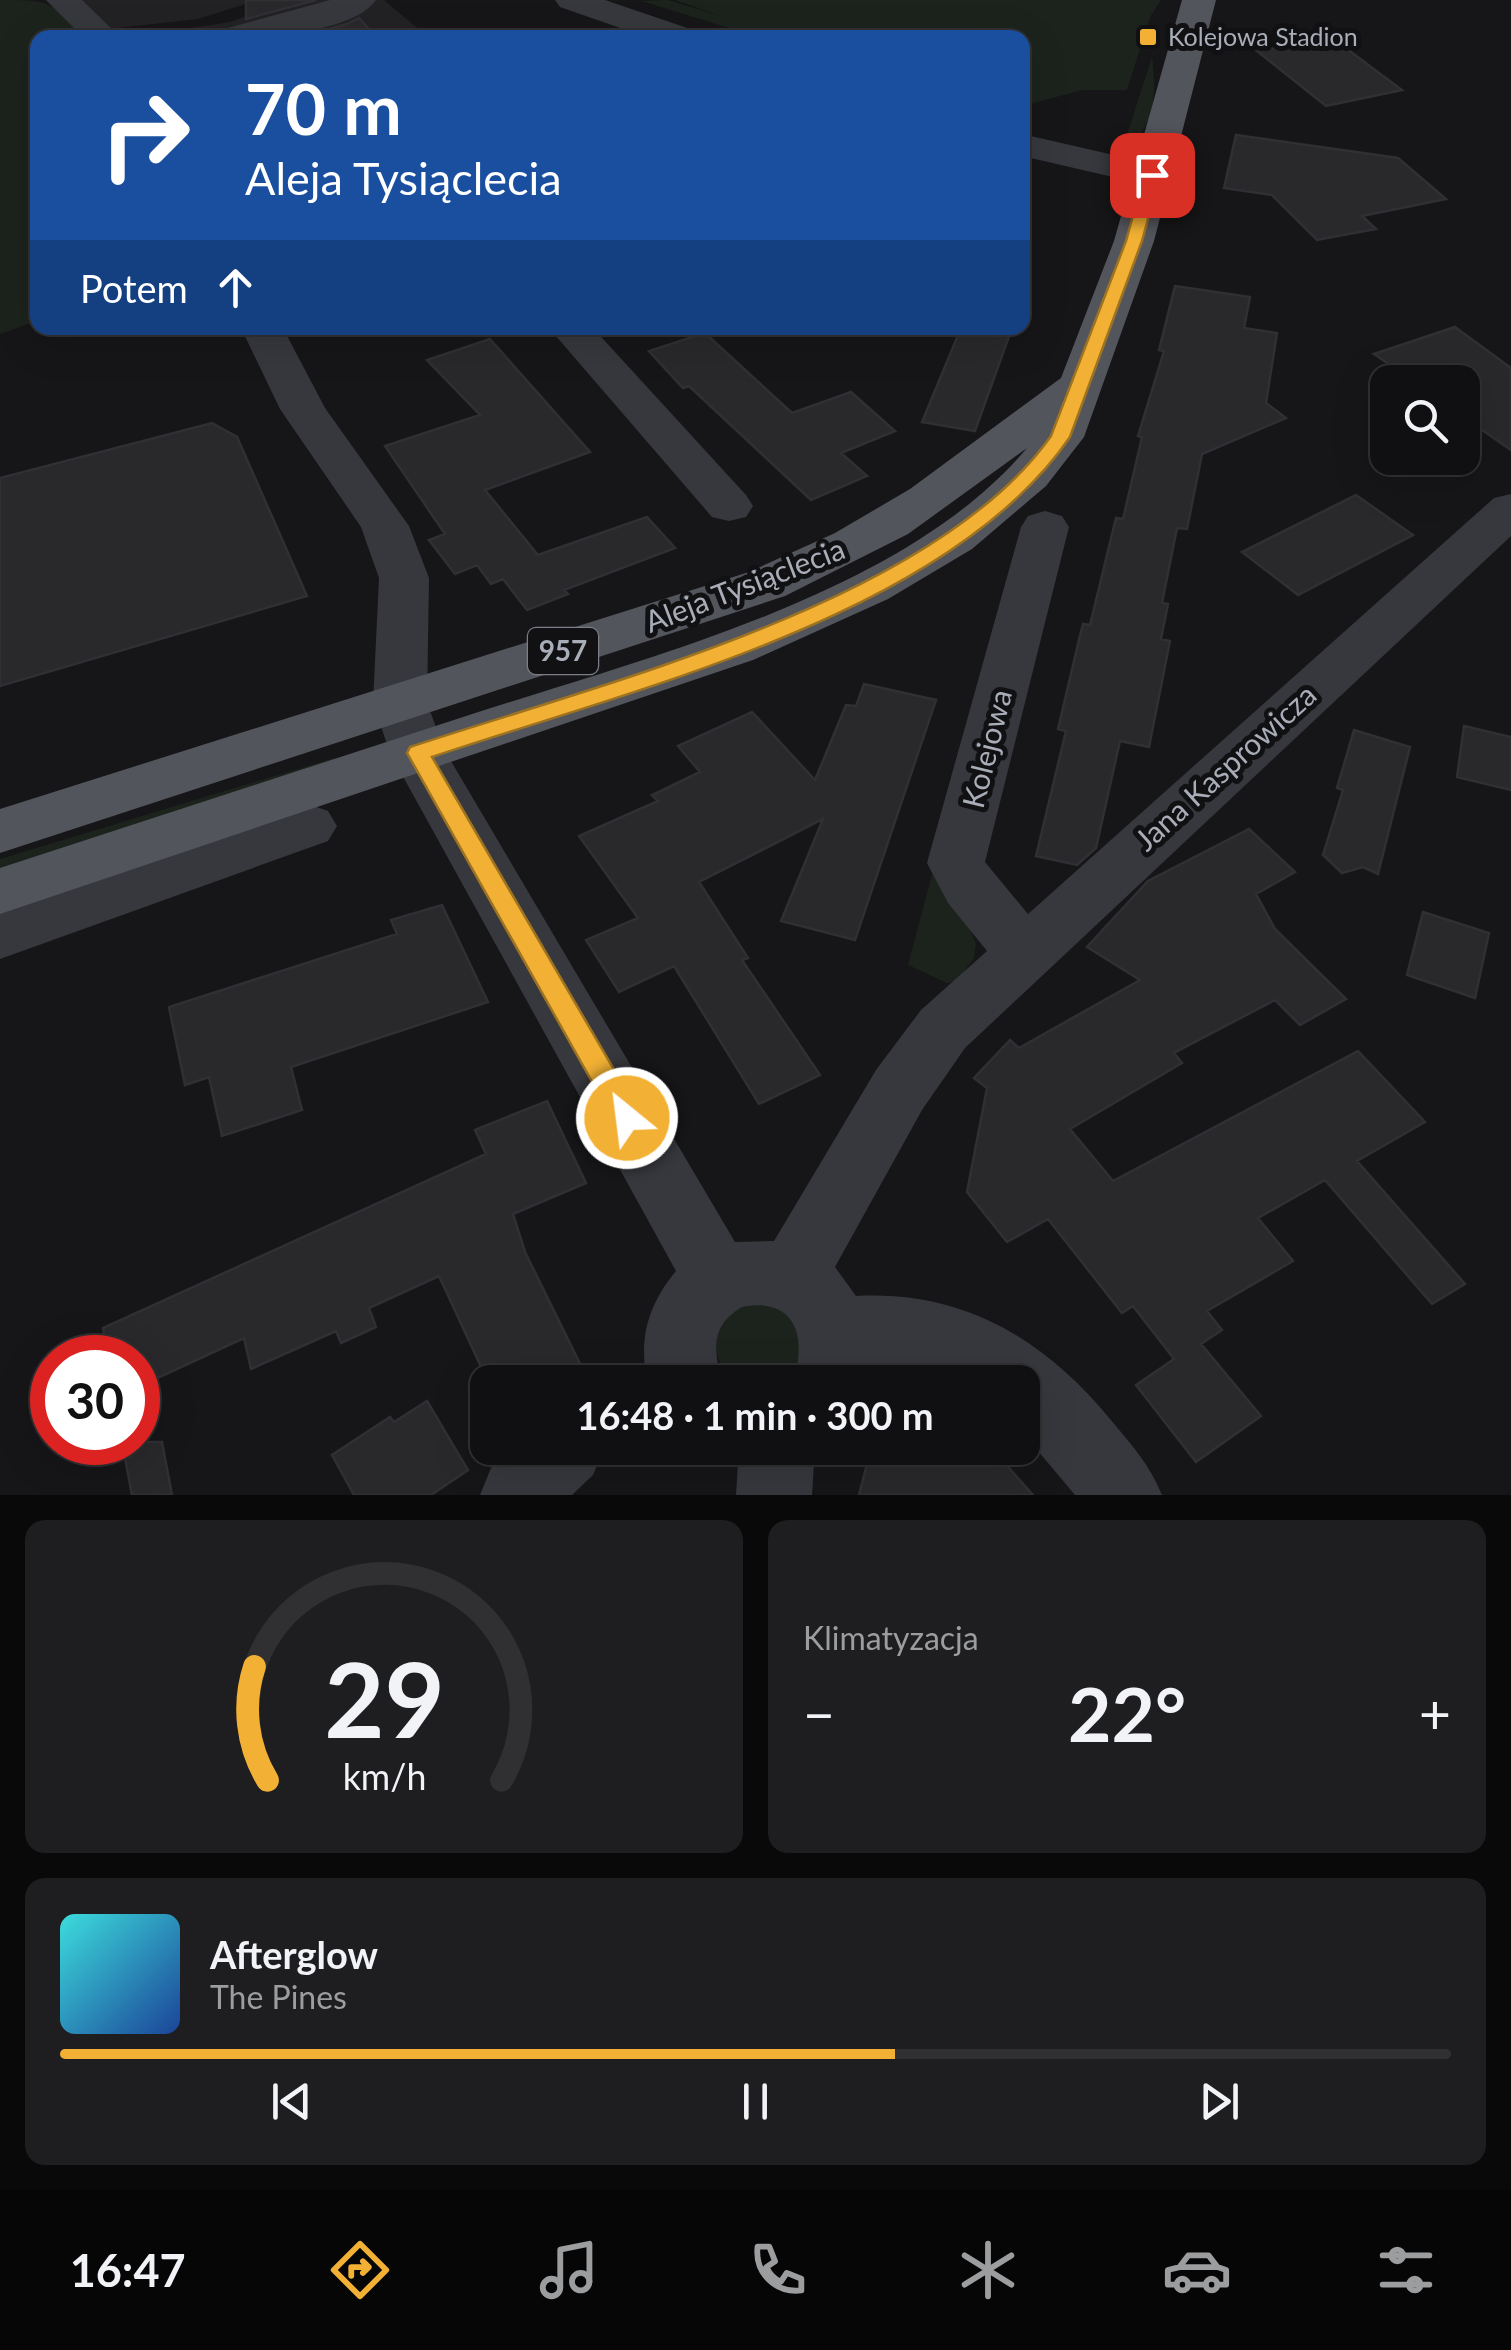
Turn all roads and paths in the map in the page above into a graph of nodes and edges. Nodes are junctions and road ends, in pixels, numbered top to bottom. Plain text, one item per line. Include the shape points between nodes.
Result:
1 (63, 0) edge
2 (358, 0) edge
3 (572, 0) edge
4 (1199, 0) edge
5 (95, 30) edge
6 (264, 30) edge
7 (660, 30) edge
8 (1030, 147) edge
9 (1152, 175) junction
10 (266, 335) edge
11 (576, 335) edge
12 (729, 506) dead end
13 (1511, 509) edge
14 (1045, 527) dead end
15 (409, 728) junction
16 (308, 826) dead end
17 (0, 830) edge
18 (0, 890) edge
19 (0, 935) edge
20 (1023, 950) junction
21 (791, 1278) junction
22 (719, 1281) junction
23 (833, 1358) edge
24 (675, 1365) edge
25 (549, 1465) edge
26 (776, 1465) edge
27 (518, 1495) edge
28 (774, 1495) edge
29 (1124, 1495) edge

1 - 5 street
2 - 6 street
3 - 7 street
4 - 9 main road, 957
8 - 9 street
9 - 15 main road, Aleja Tysiąclecia / 957 via 1060,437 1013,493 940,550 736,647
10 - 15 street via 303,409 385,526 404,578
11 - 12 street
13 - 20 street, Jana Kasprowicza
14 - 20 street, Kolejowa via 956,863
15 - 17 main road, Aleja Tysiąclecia / 957
15 - 18 main road, Aleja Tysiąclecia / 957
15 - 22 street
16 - 19 street
20 - 21 street, Jana Kasprowicza via 943,1029 890,1105
21 - 22 street via 755,1271
21 - 23 street via 816,1294
22 - 24 street via 684,1315
23 - 29 street via 910,1330 977,1348 1044,1398
25 - 27 street
26 - 28 street

